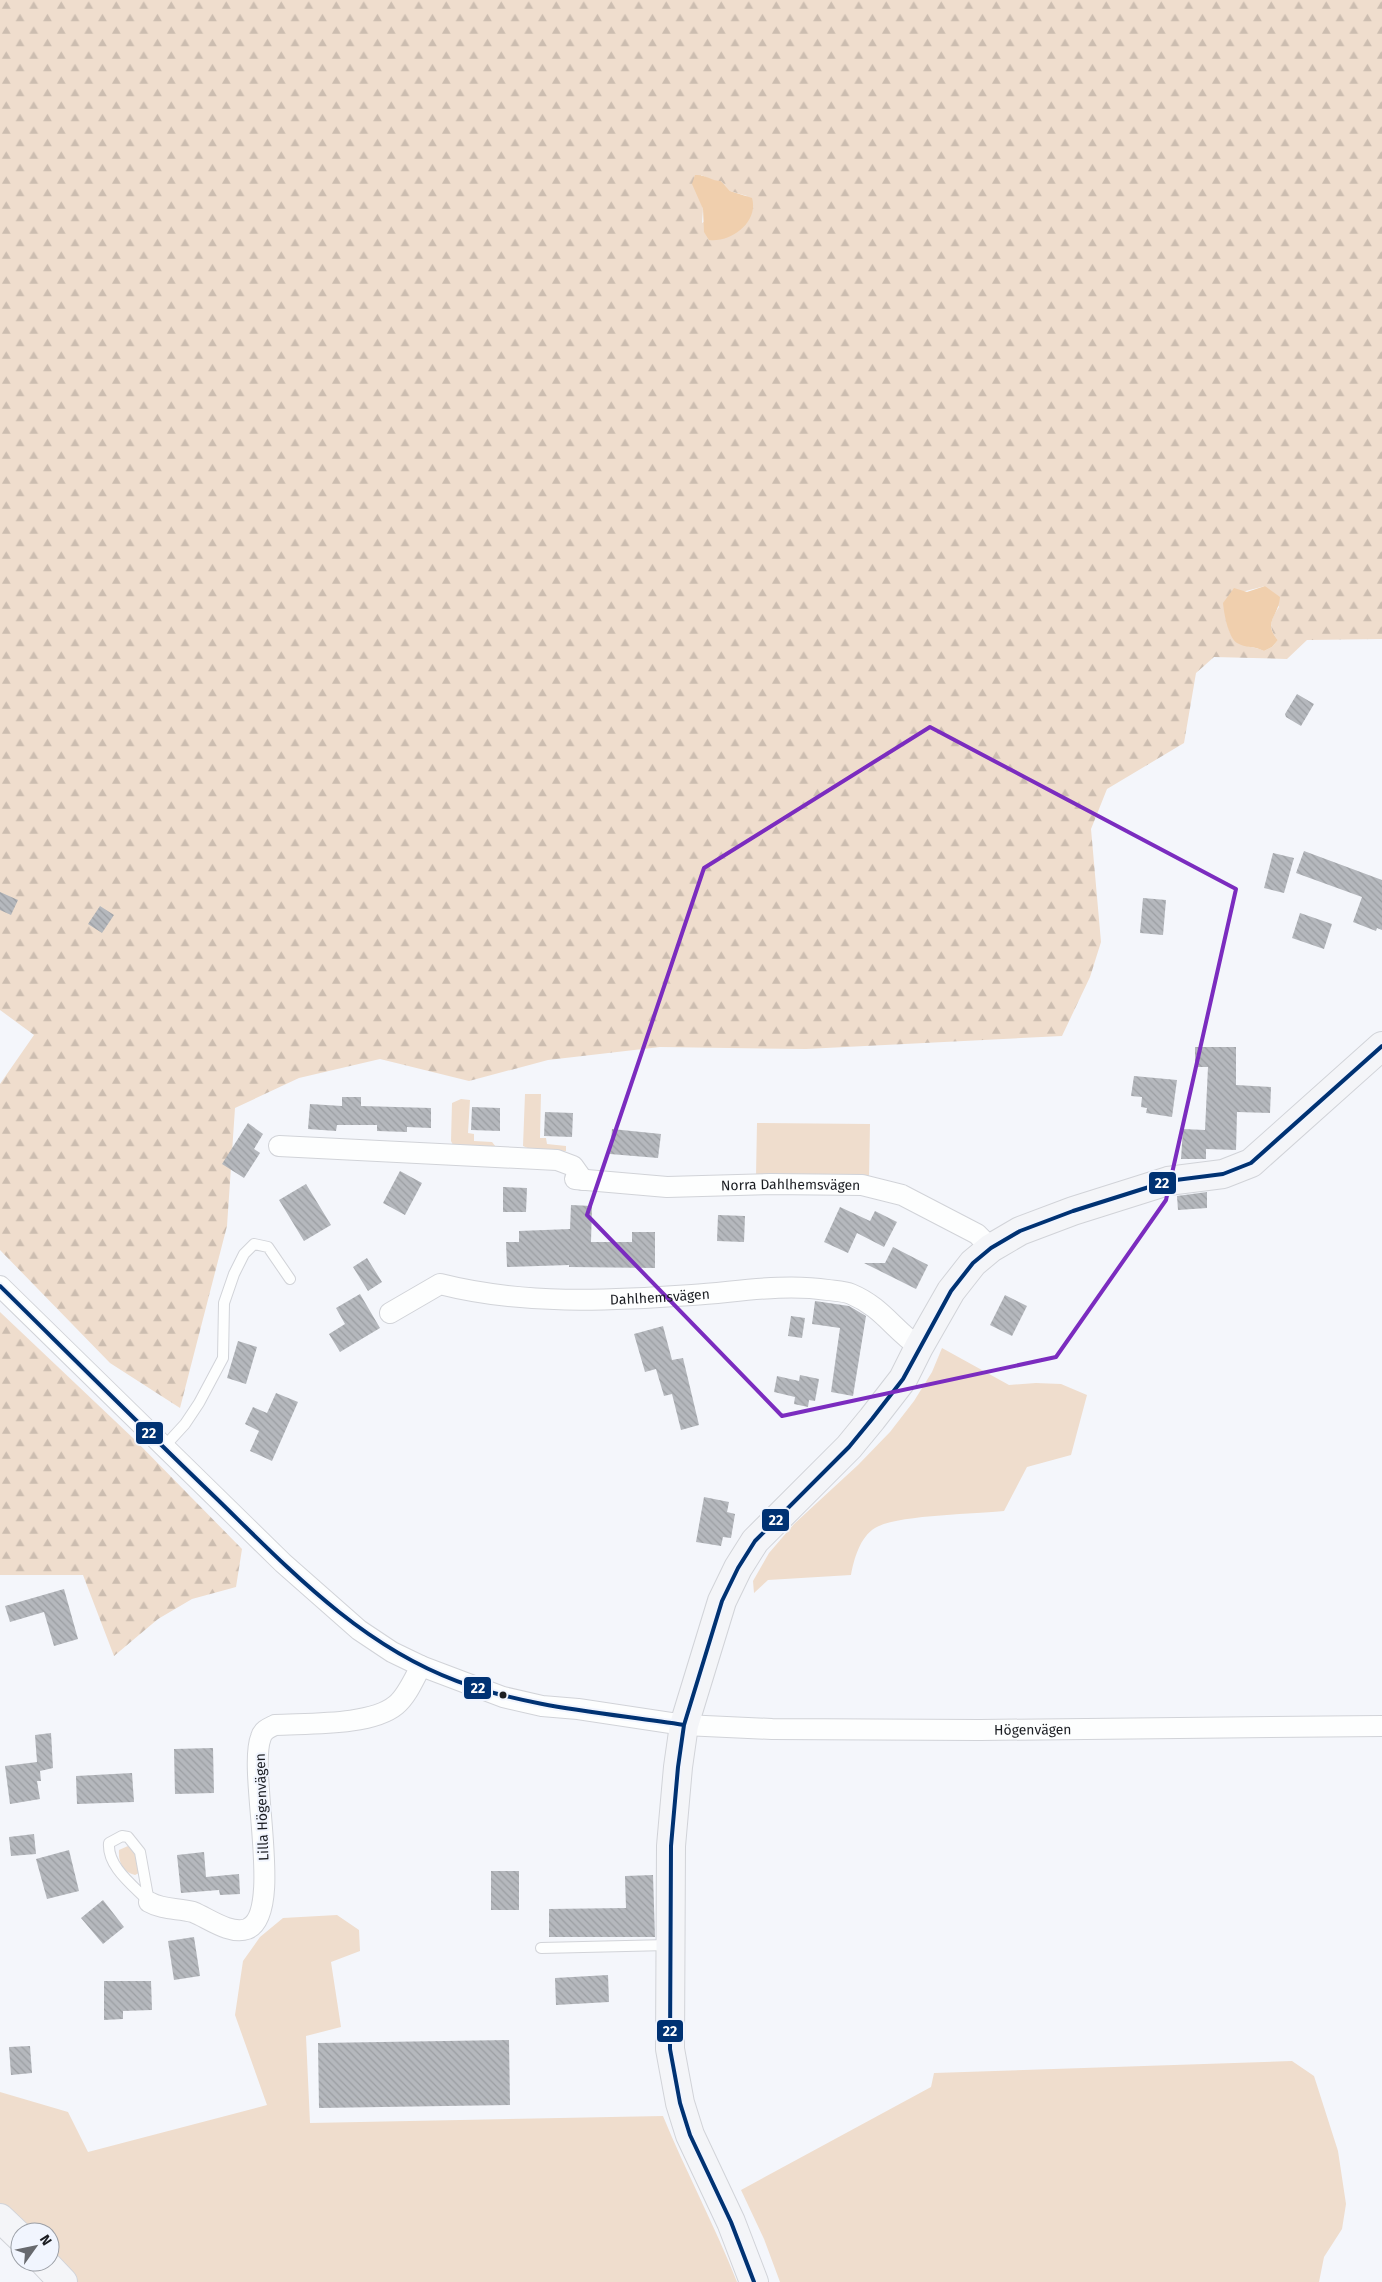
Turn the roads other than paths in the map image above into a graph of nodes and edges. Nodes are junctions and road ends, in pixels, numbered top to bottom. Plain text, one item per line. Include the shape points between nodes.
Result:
1 (1382, 1046) edge
2 (279, 1146) dead end
3 (991, 1248) junction
4 (290, 1279) dead end
5 (0, 1286) edge
6 (390, 1313) dead end
7 (919, 1346) junction
8 (163, 1448) junction
9 (420, 1666) junction
10 (684, 1725) junction
11 (1382, 1726) edge
12 (149, 1902) junction
13 (669, 1945) junction
14 (541, 1948) dead end
15 (0, 2218) edge
16 (10, 2228) edge
17 (54, 2272) edge
18 (63, 2282) edge
19 (754, 2282) edge

1 - 3 street via 1251,1163 1223,1174 1168,1181 1090,1206 1020,1231
2 - 3 street, Norra Dahlhemsvägen via 557,1160 573,1166 579,1179 667,1187 862,1185 910,1200 969,1230
3 - 7 street via 973,1263 952,1291
4 - 8 lane via 268,1246 254,1244 244,1254 224,1303 223,1358 186,1424
5 - 8 street, Högenvägen
6 - 7 street, Dahlhemsvägen via 440,1284 531,1300 610,1300 810,1287 849,1293 875,1306
7 - 10 street via 903,1379 849,1447 756,1541 738,1568 722,1601
8 - 9 street, Högenvägen via 320,1598 359,1630
9 - 10 street, Högenvägen via 503,1697 542,1706
9 - 12 street, Lilla Högenvägen via 397,1704 368,1719 275,1725 266,1729 261,1737 259,1776 264,1901 258,1919 247,1929 231,1929 192,1912 158,1907
10 - 11 street, Högenvägen via 772,1730
10 - 13 street via 671,1846
12 - 12 lane via 140,1852 128,1837 114,1838 109,1849 115,1866
13 - 14 lane
13 - 19 street via 670,2049 680,2103 690,2135 731,2222
15 - 16 street
17 - 18 street

